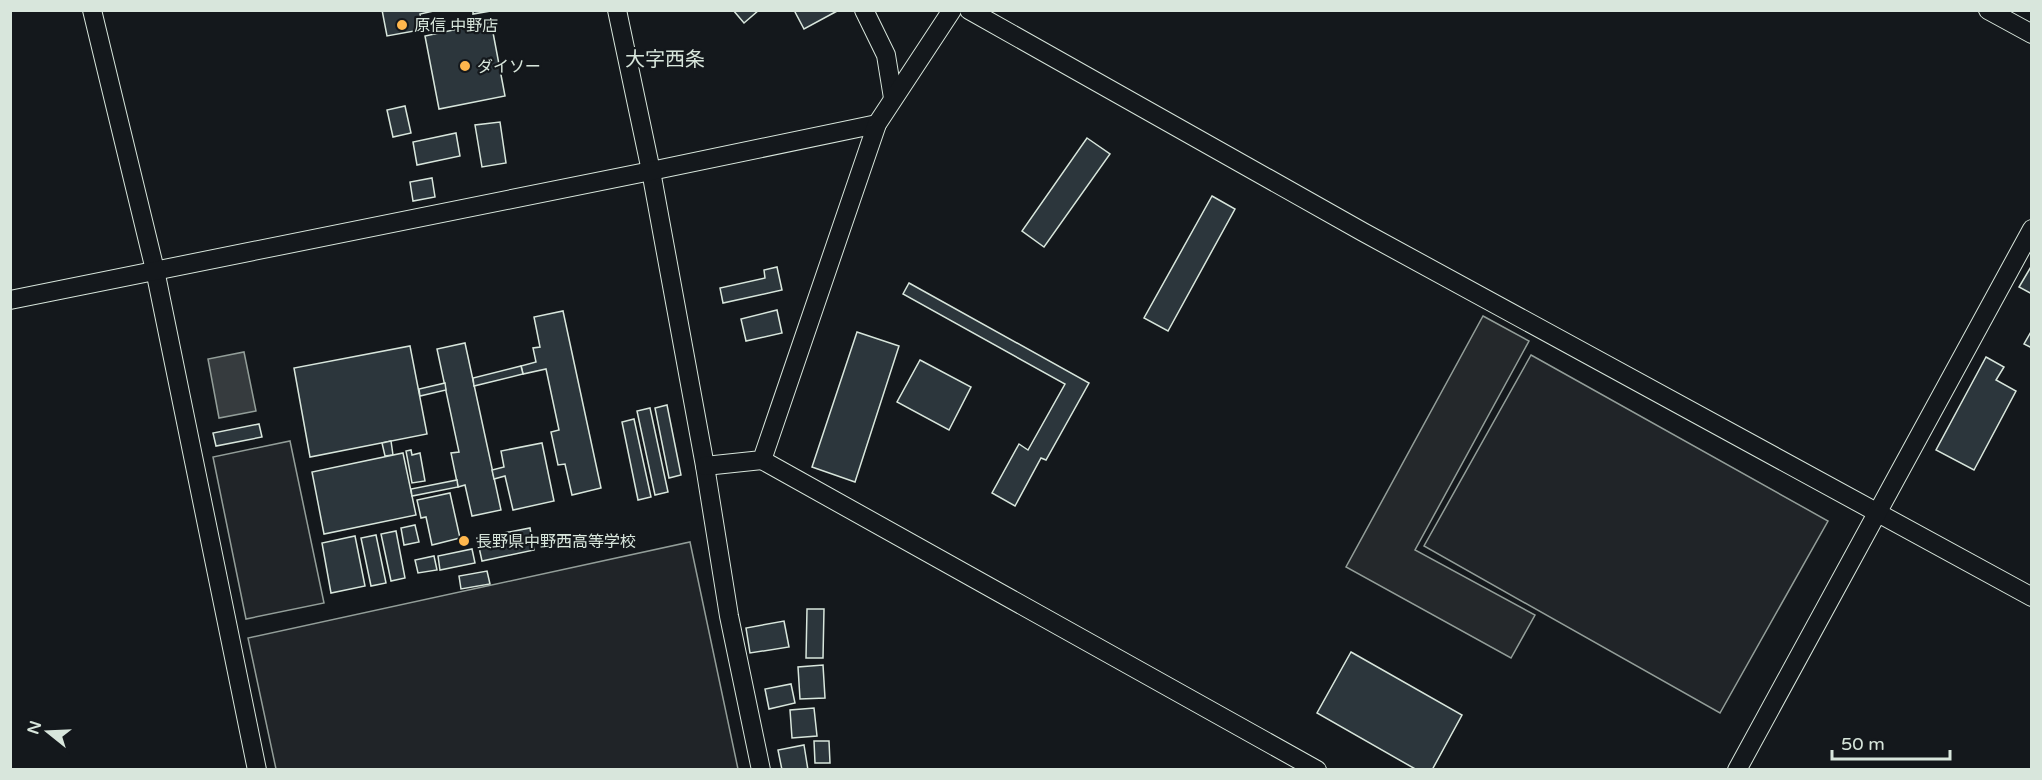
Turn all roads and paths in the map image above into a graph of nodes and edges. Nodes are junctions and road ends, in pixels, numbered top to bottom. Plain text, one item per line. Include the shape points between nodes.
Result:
1 (92, 10) edge
2 (617, 10) edge
3 (864, 10) edge
4 (952, 10) edge
5 (969, 10) edge
6 (1988, 10) edge
7 (2031, 34) edge
8 (893, 98) junction
9 (877, 124) junction
10 (651, 171) junction
11 (2031, 229) edge
12 (155, 270) junction
13 (10, 300) edge
14 (762, 460) junction
15 (705, 466) junction
16 (1877, 512) junction
17 (2031, 597) edge
18 (257, 770) edge
19 (760, 770) edge
20 (1317, 770) edge
21 (1737, 770) edge

1 - 12 street
2 - 10 street
3 - 8 street via 886,55
4 - 8 street
5 - 16 street via 1363,232
6 - 7 street
8 - 9 street
9 - 10 street
9 - 14 street
10 - 12 street
10 - 15 street
11 - 16 street
12 - 13 street
12 - 18 street
14 - 15 street
14 - 20 street
15 - 19 street via 729,616
16 - 17 street
16 - 21 street

